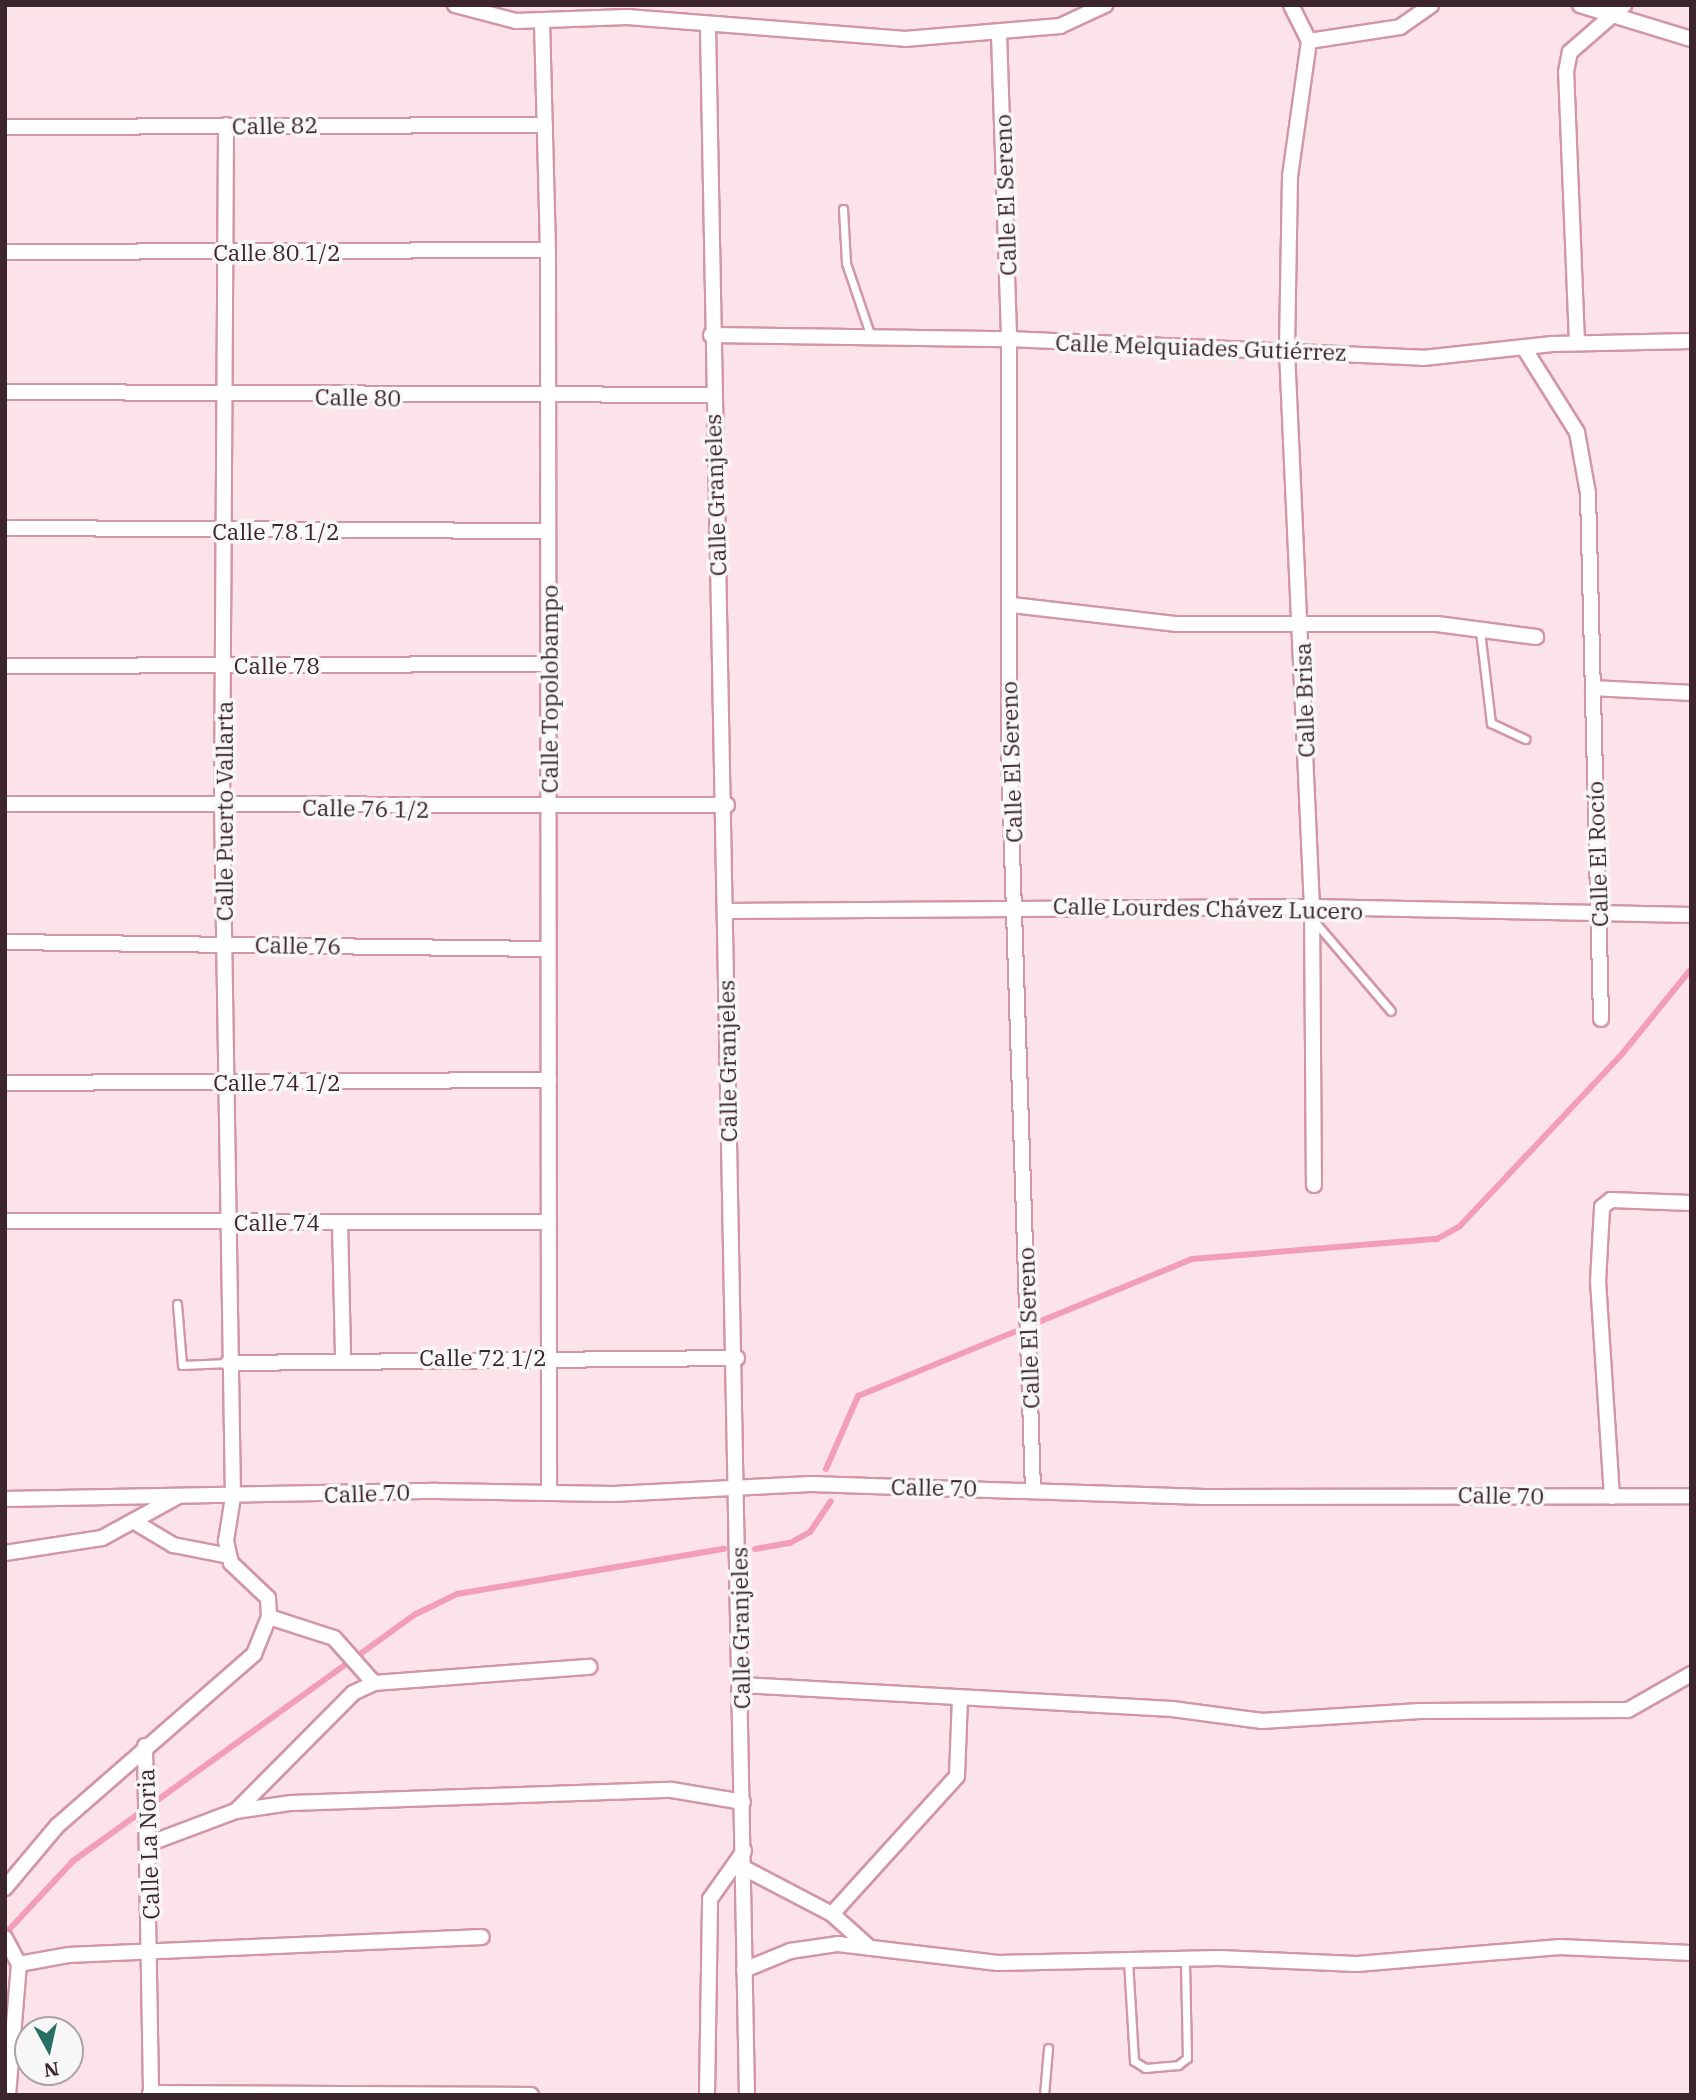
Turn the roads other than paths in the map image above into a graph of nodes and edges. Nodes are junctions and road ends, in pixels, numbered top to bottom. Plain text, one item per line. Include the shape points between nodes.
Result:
1 (455, 5) edge
2 (1105, 5) edge
3 (1292, 5) edge
4 (1431, 5) edge
5 (1580, 5) edge
6 (1624, 5) edge
7 (589, 11) edge
8 (1612, 18) junction
9 (542, 21) junction
10 (708, 28) junction
11 (999, 34) junction
12 (1691, 39) edge
13 (1310, 41) junction
14 (226, 125) junction
15 (545, 125) junction
16 (5, 127) edge
17 (843, 209) dead end
18 (548, 250) junction
19 (5, 252) edge
20 (226, 252) junction
21 (711, 335) junction
22 (871, 337) junction
23 (1009, 339) junction
24 (1691, 341) edge
25 (1577, 343) junction
26 (1524, 348) junction
27 (1287, 351) junction
28 (5, 392) edge
29 (226, 395) junction
30 (711, 395) junction
31 (548, 398) junction
32 (5, 528) edge
33 (225, 531) junction
34 (548, 531) junction
35 (1012, 605) junction
36 (1301, 627) junction
37 (1480, 631) junction
38 (1535, 637) dead end
39 (549, 664) junction
40 (224, 665) junction
41 (5, 666) edge
42 (1593, 688) junction
43 (1691, 693) edge
44 (1526, 739) dead end
45 (5, 804) edge
46 (727, 805) junction
47 (222, 806) junction
48 (549, 810) junction
49 (1016, 906) junction
50 (1598, 910) junction
51 (726, 911) junction
52 (1312, 913) junction
53 (1691, 915) edge
54 (5, 942) edge
55 (223, 944) junction
56 (548, 949) junction
57 (1391, 1011) dead end
58 (1601, 1019) dead end
59 (549, 1080) junction
60 (5, 1083) edge
61 (224, 1083) junction
62 (1314, 1185) dead end
63 (1691, 1203) edge
64 (5, 1221) edge
65 (225, 1222) junction
66 (340, 1222) junction
67 (549, 1222) junction
68 (177, 1304) dead end
69 (552, 1356) junction
70 (343, 1358) junction
71 (737, 1358) junction
72 (228, 1363) junction
73 (737, 1488) junction
74 (1033, 1490) junction
75 (549, 1493) junction
76 (1691, 1496) edge
77 (177, 1497) junction
78 (233, 1497) junction
79 (1612, 1497) junction
80 (5, 1499) edge
81 (138, 1524) junction
82 (5, 1553) edge
83 (229, 1556) junction
84 (269, 1617) junction
85 (589, 1667) dead end
86 (1691, 1674) edge
87 (374, 1683) junction
88 (742, 1685) junction
89 (960, 1698) junction
90 (145, 1746) junction
91 (743, 1802) junction
92 (236, 1811) junction
93 (148, 1844) junction
94 (744, 1851) junction
95 (744, 1868) junction
96 (5, 1888) edge
97 (832, 1914) junction
98 (482, 1937) dead end
99 (8, 1943) edge
100 (870, 1948) junction
101 (150, 1952) junction
102 (1691, 1953) edge
103 (1185, 1958) junction
104 (1128, 1960) junction
105 (19, 1964) junction
106 (744, 1970) junction
107 (1048, 2048) dead end
108 (150, 2094) edge
109 (298, 2094) edge
110 (8, 2095) edge
111 (531, 2095) edge
112 (707, 2095) edge
113 (747, 2095) edge
114 (1044, 2095) edge

1 - 9 street
2 - 11 street via 1060,26
3 - 13 street
4 - 13 street via 1400,27
5 - 8 street
6 - 8 street
7 - 9 street
7 - 10 street
8 - 12 street
8 - 25 street via 1570,52 1566,72
9 - 15 street, Calle Topolobampo
10 - 11 street via 905,39
10 - 21 street, Calle Granjeles
11 - 23 street, Calle El Sereno
13 - 27 street, Calle Brisa via 1288,216
14 - 15 street, Calle 82
14 - 16 street, Calle 82
14 - 20 street, Calle Puerto Vallarta
15 - 18 street, Calle Topolobampo
17 - 22 lane via 846,263
18 - 20 street, Calle 80 1/2
18 - 31 street, Calle Topolobampo
19 - 20 street, Calle 80 1/2
20 - 29 street, Calle Puerto Vallarta
21 - 22 street, Calle Melquiades Gutiérrez
21 - 30 street, Calle Granjeles
22 - 23 street, Calle Melquiades Gutiérrez
23 - 27 street, Calle Melquiades Gutiérrez
23 - 35 street, Calle El Sereno
24 - 25 street, Calle Melquiades Gutiérrez
25 - 26 street, Calle Melquiades Gutiérrez
26 - 27 street, Calle Melquiades Gutiérrez via 1423,358
26 - 42 street, Calle El Rocío via 1565,406 1583,454
27 - 36 street, Calle Brisa
28 - 29 street, Calle 80
29 - 31 street, Calle 80
29 - 33 street, Calle Puerto Vallarta
30 - 31 street, Calle 80
30 - 46 street, Calle Granjeles
31 - 34 street, Calle Topolobampo
32 - 33 street, Calle 78 1/2
33 - 34 street, Calle 78 1/2
33 - 40 street, Calle Puerto Vallarta
34 - 39 street, Calle Topolobampo
35 - 36 street via 1177,625
35 - 49 street, Calle El Sereno via 1007,685
36 - 37 street via 1437,624
36 - 52 street, Calle Brisa
37 - 38 street
37 - 44 lane via 1491,723
39 - 40 street, Calle 78
39 - 48 street, Calle Topolobampo
40 - 41 street, Calle 78
40 - 47 street, Calle Puerto Vallarta
42 - 43 street
42 - 50 street, Calle El Rocío
45 - 47 street, Calle 76 1/2
46 - 48 street, Calle 76 1/2
46 - 51 street, Calle Granjeles
47 - 48 street, Calle 76 1/2
47 - 55 street, Calle Puerto Vallarta
48 - 56 street, Calle Topolobampo
49 - 51 street, Calle Lourdes Chávez Lucero
49 - 52 street, Calle Lourdes Chávez Lucero
49 - 74 street, Calle El Sereno
50 - 52 street, Calle Lourdes Chávez Lucero
50 - 53 street, Calle Lourdes Chávez Lucero
50 - 58 street, Calle El Rocío
51 - 71 street, Calle Granjeles
52 - 57 lane
52 - 62 street, Calle Brisa
54 - 55 street, Calle 76
55 - 56 street, Calle 76
55 - 61 street, Calle Puerto Vallarta
56 - 59 street, Calle Topolobampo
59 - 61 street, Calle 74 1/2
59 - 67 street, Calle Topolobampo
60 - 61 street, Calle 74 1/2
61 - 65 street, Calle Puerto Vallarta
63 - 79 street via 1604,1202 1598,1282
64 - 65 street, Calle 74
65 - 66 street, Calle 74
65 - 72 street, Calle Puerto Vallarta
66 - 67 street, Calle 74
66 - 70 street
67 - 69 street, Calle Topolobampo
68 - 72 lane via 182,1365
69 - 70 street, Calle 72 1/2
69 - 71 street, Calle 72 1/2
69 - 75 street, Calle Topolobampo
70 - 72 street, Calle 72 1/2
71 - 73 street, Calle Granjeles
72 - 78 street, Calle Puerto Vallarta
73 - 74 street, Calle 70
73 - 75 street, Calle 70
73 - 88 street, Calle Granjeles
74 - 79 street, Calle 70
75 - 78 street, Calle 70
76 - 79 street, Calle 70
77 - 78 street, Calle 70
77 - 80 street, Calle 70
77 - 81 street
78 - 83 street
81 - 82 street via 102,1538
81 - 83 street via 173,1545
83 - 84 street via 268,1598
84 - 87 street via 334,1638 365,1666
84 - 90 street, Calle La Noria via 254,1654
85 - 87 street
86 - 89 street via 1642,1706 1610,1711 1407,1711 1262,1721 1172,1709
87 - 92 street via 353,1693
88 - 89 street
88 - 91 street, Calle Granjeles
89 - 97 street via 957,1776
90 - 93 street, Calle La Noria
90 - 96 street via 57,1826
91 - 92 street via 706,1793 634,1791 291,1803
91 - 94 street, Calle Granjeles
92 - 93 street
93 - 101 street, Calle La Noria
94 - 95 street, Calle Granjeles
94 - 112 street via 710,1899
95 - 97 street
95 - 106 street, Calle Granjeles
97 - 100 street
98 - 101 street
99 - 105 street
100 - 104 street via 964,1962
100 - 106 street via 809,1945
101 - 105 street
101 - 108 street, Calle La Noria
102 - 103 street via 1560,1947 1321,1965
103 - 104 street
103 - 104 lane via 1187,2058 1178,2066 1145,2068 1134,2061
105 - 110 street
106 - 113 street, Calle Granjeles
107 - 114 lane
108 - 109 street
109 - 111 street

